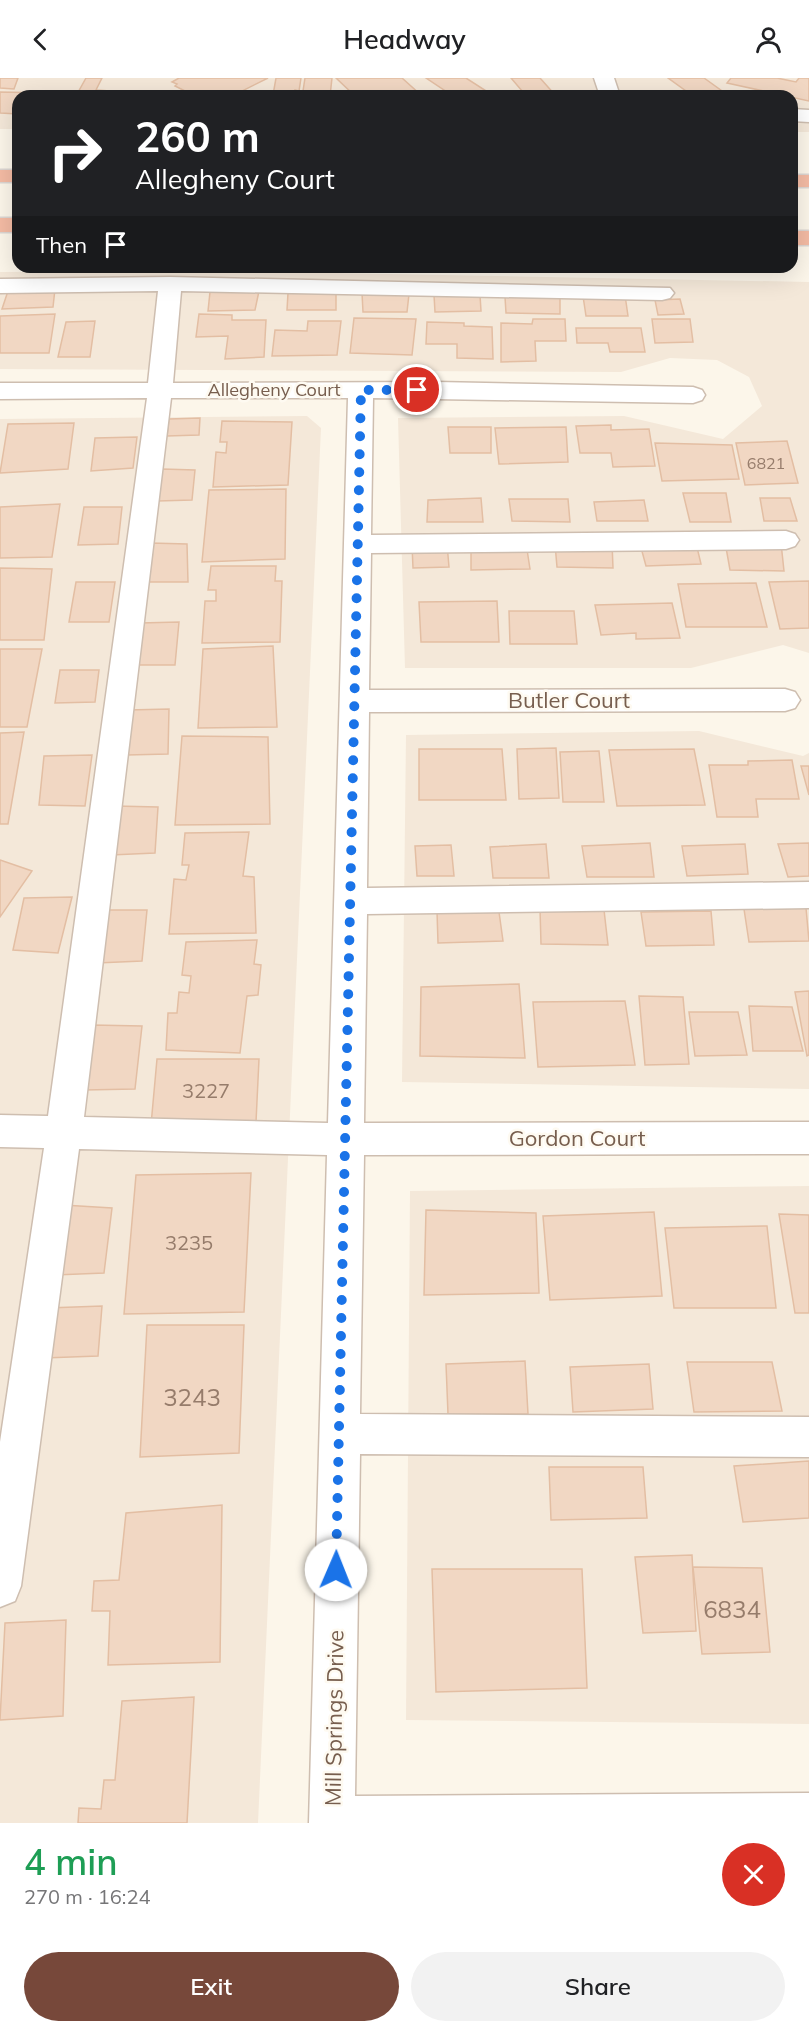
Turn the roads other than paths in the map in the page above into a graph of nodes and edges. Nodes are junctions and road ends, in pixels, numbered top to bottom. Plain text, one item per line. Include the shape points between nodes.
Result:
1 (170, 284) junction
2 (0, 286) edge
3 (662, 293) dead end
4 (361, 390) junction
5 (0, 391) edge
6 (160, 391) junction
7 (693, 395) dead end
8 (786, 540) dead end
9 (357, 544) junction
10 (353, 700) junction
11 (785, 700) dead end
12 (809, 895) edge
13 (349, 902) junction
14 (0, 1131) edge
15 (64, 1131) junction
16 (809, 1138) edge
17 (344, 1139) junction
18 (338, 1434) junction
19 (809, 1437) edge
20 (0, 1586) edge
21 (809, 1816) edge
22 (332, 1821) edge

1 - 2 street
1 - 3 street
1 - 6 street
4 - 6 street, Allegheny Court
4 - 7 street, Allegheny Court
4 - 9 street, Mill Springs Drive
5 - 6 street, Allegheny Court
6 - 15 street
8 - 9 street
9 - 10 street, Mill Springs Drive
10 - 11 street, Butler Court
10 - 13 street, Mill Springs Drive
12 - 13 street
13 - 17 street, Mill Springs Drive
14 - 15 street, Gordon Court
15 - 17 street, Gordon Court
15 - 20 street
16 - 17 street, Gordon Court
17 - 18 street, Mill Springs Drive
18 - 19 street
18 - 22 street, Mill Springs Drive
21 - 22 street

